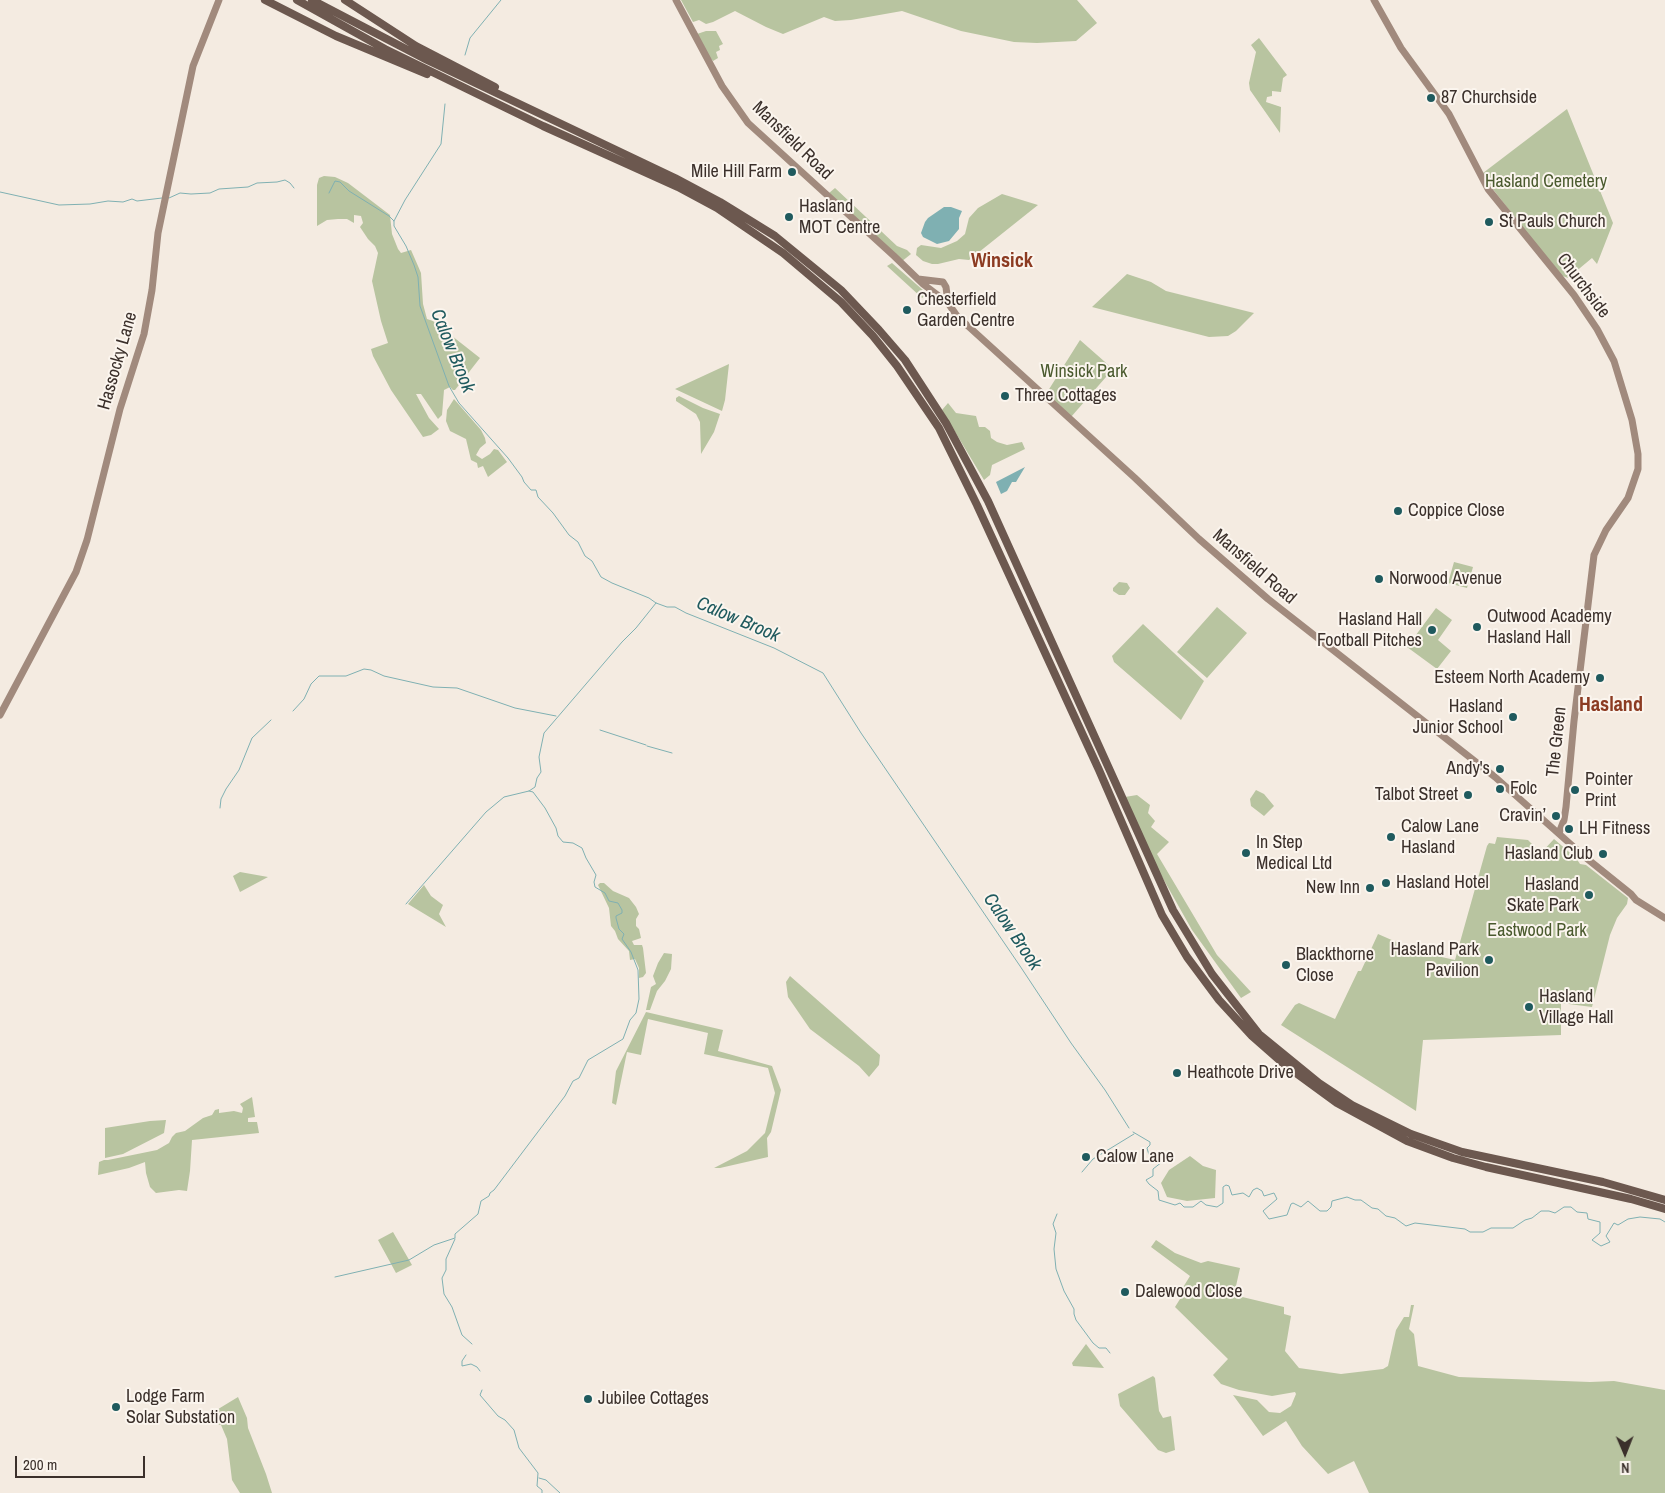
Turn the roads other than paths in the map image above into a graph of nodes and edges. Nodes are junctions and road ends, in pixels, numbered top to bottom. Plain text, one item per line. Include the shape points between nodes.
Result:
1 (218, 0) edge
2 (265, 0) edge
3 (297, 0) edge
4 (312, 0) edge
5 (345, 0) edge
6 (676, 0) edge
7 (1374, 0) edge
8 (482, 95) junction
9 (527, 107) junction
10 (918, 279) junction
11 (936, 281) junction
12 (946, 290) junction
13 (934, 293) junction
14 (948, 303) junction
15 (1638, 454) joint
16 (0, 715) edge
17 (1559, 833) junction
18 (1665, 918) edge
19 (1665, 1200) edge
20 (1665, 1209) edge

1 - 16 main road, Hassocky Lane via 193,66 158,233 144,334 120,409 87,540 76,572
2 - 8 highway via 336,36
3 - 8 highway via 370,41
4 - 9 highway via 426,60
5 - 9 highway via 416,46 514,97
6 - 10 main road, Mansfield Road via 722,86 748,123
7 - 15 main road, Churchside via 1401,48 1449,114 1488,189 1574,295 1597,329 1624,389
8 - 20 highway via 678,188 750,229 783,252 841,302 891,358 939,428 977,505 1162,915 1205,983 1252,1036 1337,1103 1407,1141 1453,1158
9 - 19 highway via 675,178 775,236 841,290 905,360 946,423 988,501 1173,910 1212,974 1260,1034 1319,1083 1352,1105 1411,1134 1462,1152 1603,1182
10 - 11 main road
10 - 13 main road, Mansfield Road
11 - 12 main road via 943,282
11 - 13 main road via 932,285
12 - 13 main road via 942,294
12 - 14 main road
13 - 14 main road, Mansfield Road
14 - 17 main road, Mansfield Road via 957,316 1248,582 1495,777
15 - 17 main road, The Green via 1632,491 1594,555 1566,807
17 - 18 main road, Mansfield Road via 1636,900

